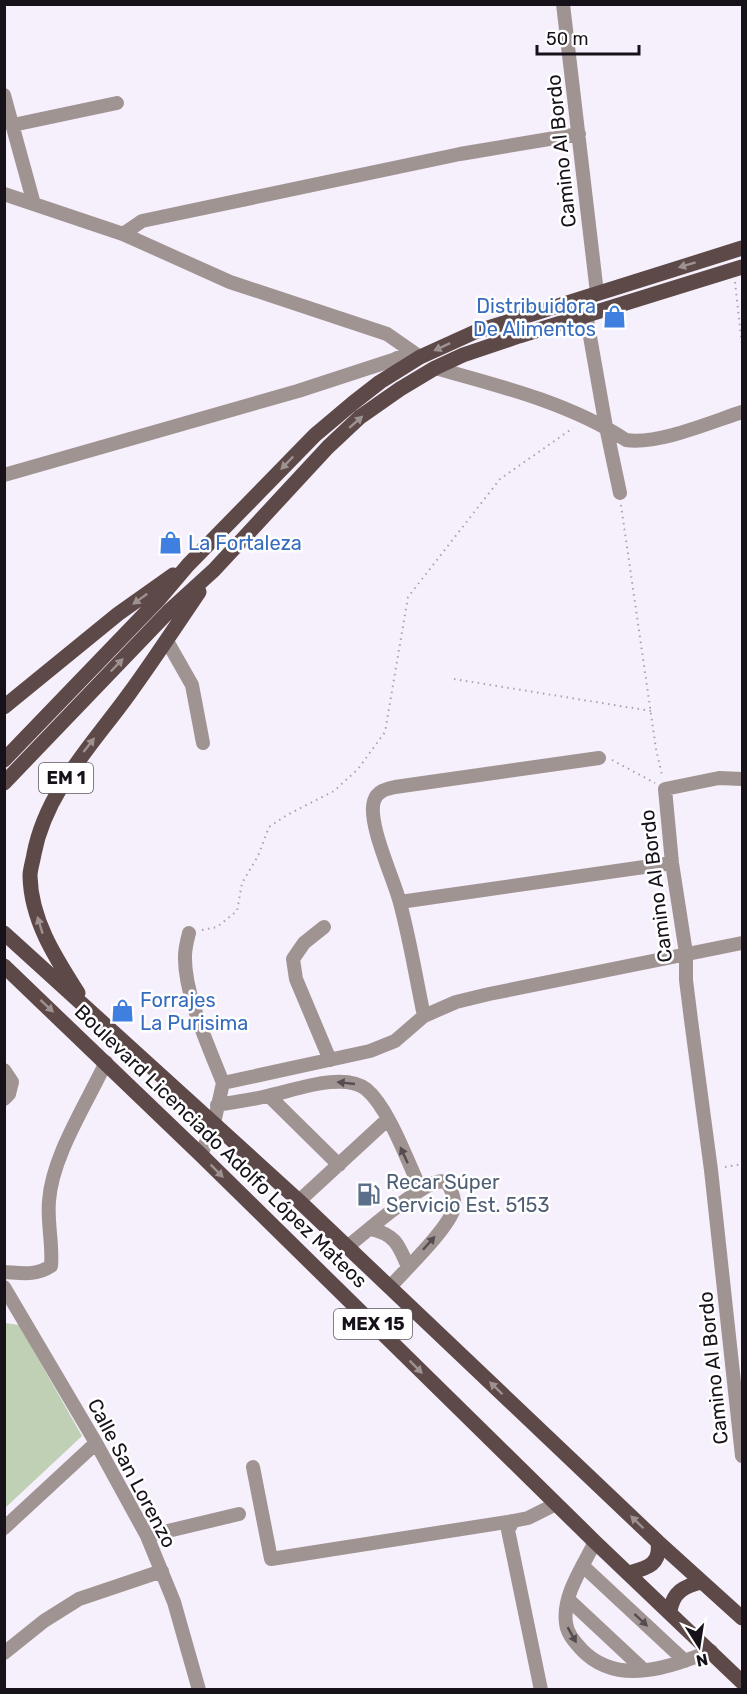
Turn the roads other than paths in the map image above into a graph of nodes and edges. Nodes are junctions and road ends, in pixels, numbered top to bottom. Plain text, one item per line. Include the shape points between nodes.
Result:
1 (563, 4) edge
2 (4, 95) edge
3 (117, 103) dead end
4 (13, 126) junction
5 (579, 134) junction
6 (4, 194) edge
7 (34, 204) junction
8 (123, 234) junction
9 (742, 248) edge
10 (738, 268) edge
11 (597, 293) junction
12 (586, 314) junction
13 (416, 354) junction
14 (435, 368) junction
15 (742, 412) edge
16 (606, 427) junction
17 (4, 475) edge
18 (620, 493) road end
19 (188, 565) junction
20 (214, 570) junction
21 (167, 640) junction
22 (4, 707) edge
23 (203, 742) dead end
24 (600, 758) road end
25 (4, 760) edge
26 (742, 779) edge
27 (4, 783) edge
28 (672, 863) junction
29 (400, 902) junction
30 (324, 927) dead end
31 (4, 933) edge
32 (189, 933) road end
33 (742, 943) edge
34 (686, 953) junction
35 (4, 966) edge
36 (90, 1011) junction
37 (424, 1016) junction
38 (330, 1060) junction
39 (106, 1062) junction
40 (4, 1070) edge
41 (223, 1083) junction
42 (269, 1096) junction
43 (4, 1099) edge
44 (217, 1105) junction
45 (388, 1119) junction
46 (214, 1122) junction
47 (201, 1155) junction
48 (339, 1165) junction
49 (421, 1190) junction
50 (299, 1201) junction
51 (370, 1229) junction
52 (347, 1247) junction
53 (408, 1267) junction
54 (4, 1272) edge
55 (4, 1287) edge
56 (390, 1287) junction
57 (738, 1388) edge
58 (96, 1443) junction
59 (742, 1456) edge
60 (253, 1467) dead end
61 (556, 1504) junction
62 (239, 1514) dead end
63 (513, 1521) junction
64 (4, 1528) edge
65 (147, 1536) junction
66 (595, 1542) junction
67 (658, 1542) junction
68 (583, 1566) junction
69 (162, 1571) junction
70 (629, 1573) junction
71 (702, 1582) junction
72 (568, 1599) junction
73 (670, 1611) junction
74 (741, 1615) edge
75 (711, 1652) junction
76 (4, 1653) edge
77 (685, 1661) junction
78 (644, 1670) junction
79 (742, 1682) edge
80 (199, 1689) edge
81 (542, 1689) edge

1 - 5 street, Camino Al Bordo
2 - 4 street
3 - 4 street
4 - 7 street
5 - 8 street via 460,154 198,208 142,221
5 - 11 street, Camino Al Bordo
6 - 7 street
7 - 8 street
8 - 13 street via 230,282 387,334
9 -> 11 main road, EM 1
10 - 12 main road, EM 1
11 -> 13 main road, EM 1
12 - 14 main road, EM 1
12 - 16 street
13 - 17 street
13 -> 19 main road, EM 1 via 315,435
14 - 16 street via 498,385
20 -> 14 main road, EM 1 via 360,417
15 - 16 street via 643,441 626,440
16 - 18 street
19 -> 22 main road, EM 1 via 118,614
19 - 25 main road, EM 1
20 - 21 main road, EM 1
27 -> 20 main road, EM 1 via 170,610
21 - 23 street via 192,685
36 -> 21 main road, EM 1 via 44,936 36,912 30,875 38,836 77,762
24 - 29 street via 383,790 374,801 373,810
26 - 28 street, Camino Al Bordo via 719,778 665,789
28 - 29 street
28 - 34 street, Camino Al Bordo
29 - 37 street
30 - 38 street via 304,943 293,959 296,979
31 - 36 main road, Boulevard Licenciado Adolfo López Mateos / MEX 15
32 - 41 street via 185,964 190,990
33 - 34 street
34 - 37 street via 489,994 456,1002
34 - 57 street, Camino Al Bordo via 690,1020
35 -> 39 main road, Boulevard Licenciado Adolfo López Mateos / MEX 15
36 - 46 main road, Boulevard Licenciado Adolfo López Mateos / MEX 15
37 - 38 street via 395,1041
38 - 41 street
39 - 47 main road, Boulevard Licenciado Adolfo López Mateos / MEX 15
39 - 54 street via 52,1180 48,1201 51,1266 30,1274
40 - 43 street via 12,1082
41 - 44 street
42 - 44 street
45 -> 42 street via 375,1099 358,1084 307,1086
42 - 48 street
44 - 46 street
45 - 48 street
49 -> 45 street
46 - 47 street
46 - 50 main road, Boulevard Licenciado Adolfo López Mateos / MEX 15
47 -> 61 main road, Boulevard Licenciado Adolfo López Mateos / MEX 15
48 - 50 street
49 - 51 street
53 -> 49 street via 454,1210 453,1193 446,1182
50 - 52 main road, Boulevard Licenciado Adolfo López Mateos / MEX 15
51 - 52 street
51 - 53 street via 390,1235
52 - 56 main road, Boulevard Licenciado Adolfo López Mateos / MEX 15
53 - 56 street
55 - 58 street, Calle San Lorenzo
67 -> 56 main road, Boulevard Licenciado Adolfo López Mateos / MEX 15
57 - 59 street, Camino Al Bordo
58 - 64 street
58 - 65 street, Calle San Lorenzo
60 - 63 street via 271,1559
61 - 63 street
61 - 66 main road, Boulevard Licenciado Adolfo López Mateos / MEX 15
62 - 65 street
63 - 81 street via 508,1530
65 - 69 street, Calle San Lorenzo
66 - 68 street
66 - 70 main road, Boulevard Licenciado Adolfo López Mateos / MEX 15
67 - 70 main road via 653,1564
67 - 71 main road, Boulevard Licenciado Adolfo López Mateos / MEX 15
68 - 72 street
68 -> 77 street
69 - 76 street via 79,1599
69 - 80 street, Calle San Lorenzo
70 - 73 main road, Boulevard Licenciado Adolfo López Mateos / MEX 15
71 - 73 main road via 675,1594
71 - 74 main road, Boulevard Licenciado Adolfo López Mateos / MEX 15
72 - 78 street
72 -> 78 street via 566,1623 571,1638 585,1653 606,1667
73 - 75 main road, Boulevard Licenciado Adolfo López Mateos / MEX 15
75 - 77 street
75 - 79 main road, Boulevard Licenciado Adolfo López Mateos / MEX 15
77 - 78 street

